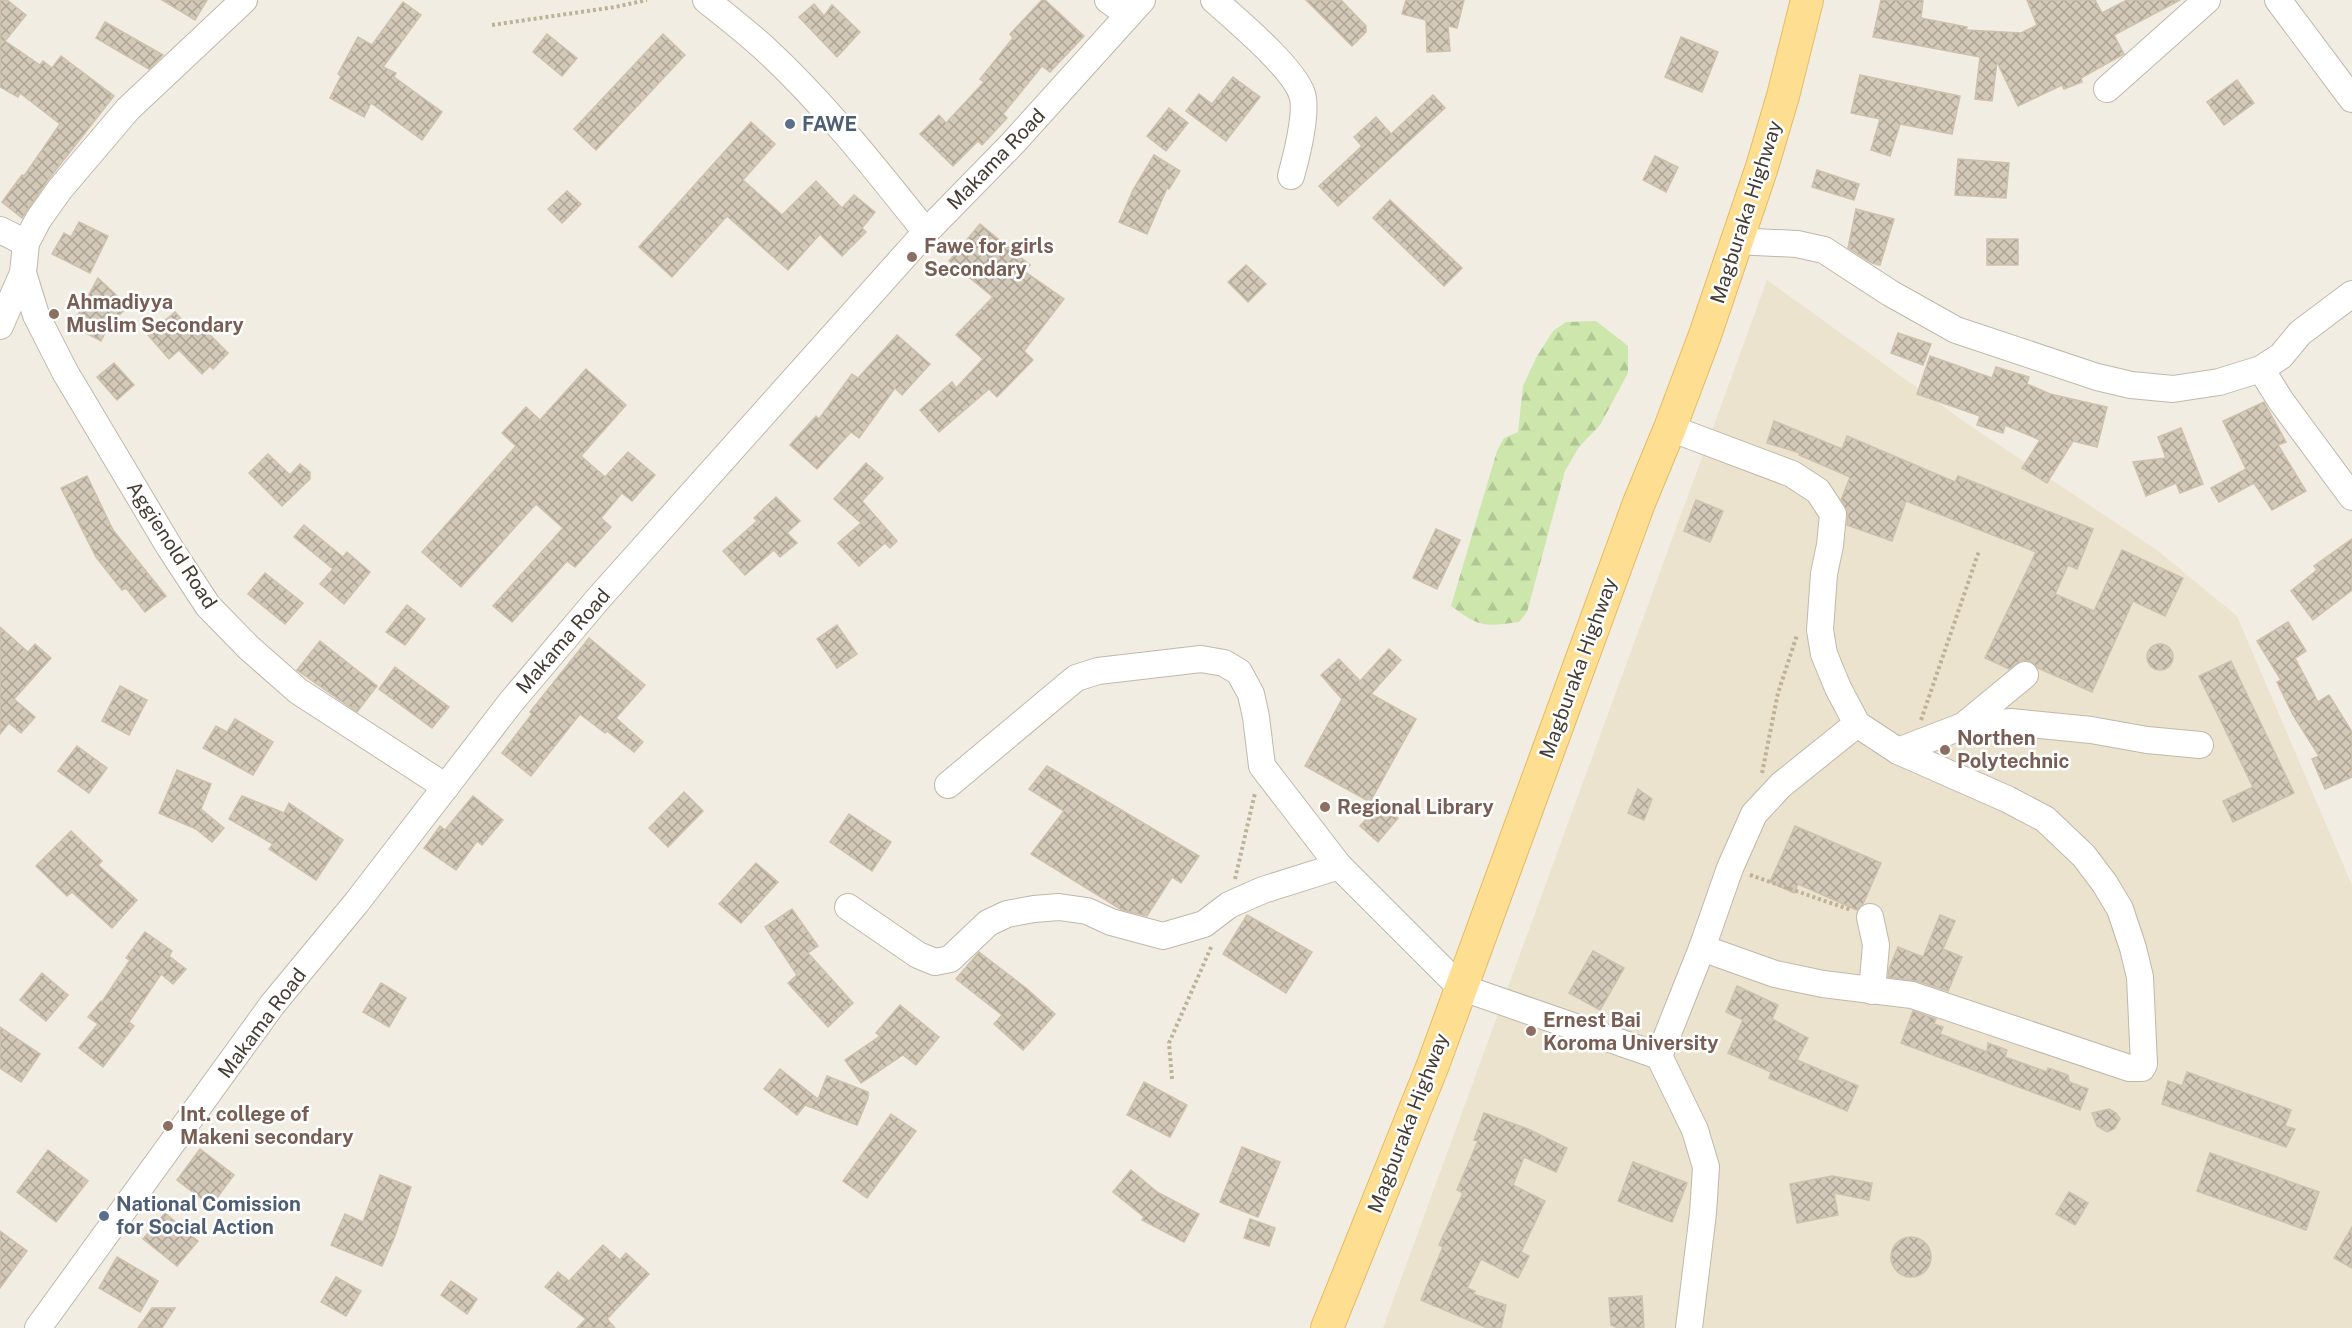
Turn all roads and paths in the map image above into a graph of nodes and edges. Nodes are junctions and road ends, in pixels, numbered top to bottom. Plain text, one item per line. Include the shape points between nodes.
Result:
1 (244, 0) edge
2 (647, 0) edge
3 (706, 0) edge
4 (1214, 0) edge
5 (1806, 0) edge
6 (2207, 0) edge
7 (2278, 0) edge
8 (1126, 5) edge
9 (492, 25) dead end
10 (2107, 89) dead end
11 (2352, 99) edge
12 (1291, 176) dead end
13 (0, 230) edge
14 (926, 232) junction
15 (1736, 241) junction
16 (26, 243) junction
17 (23, 273) junction
18 (2352, 294) edge
19 (0, 326) edge
20 (2261, 369) junction
21 (1670, 428) junction
22 (2352, 497) edge
23 (1979, 551) dead end
24 (1801, 627) dead end
25 (2025, 675) dead end
26 (1857, 724) junction
27 (1963, 726) junction
28 (2200, 745) dead end
29 (1905, 748) junction
30 (1761, 777) dead end
31 (948, 785) dead end
32 (446, 787) junction
33 (1339, 866) junction
34 (1730, 868) junction
35 (848, 907) dead end
36 (1870, 917) joint
37 (1702, 948) junction
38 (1460, 987) junction
39 (1872, 991) junction
40 (1659, 1056) junction
41 (38, 1328) edge
42 (1327, 1328) edge
43 (1689, 1328) edge

1 - 16 street via 128,109 60,189
2 - 9 path
3 - 14 street via 807,90
4 - 12 street via 1273,55 1303,95 1298,150
5 - 15 main road, Magburaka Highway via 1784,96
6 - 10 street
7 - 11 street
8 - 14 street, Makama Road via 1013,143
13 - 16 street
14 - 32 street, Makama Road via 598,599
15 - 20 street via 1797,244 1824,250 1956,330 2131,386 2173,389 2219,382
15 - 21 main road, Magburaka Highway
16 - 17 street, Aggienold Road
17 - 19 street
17 - 32 street, Aggienold Road via 36,315 65,372 208,606 298,691
18 - 20 street
20 - 22 street
21 - 26 street via 1792,474 1818,491 1833,514 1820,630 1824,654
21 - 38 main road, Magburaka Highway
23 - 29 path
24 - 30 path via 1778,693
25 - 27 street
26 - 29 street
26 - 34 street via 1781,785 1754,814
27 - 28 street via 2011,722
27 - 29 street
29 - 39 street via 2045,819 2084,856 2120,909 2133,948 2140,977 2144,1064 2138,1070 2129,1068 1912,995
31 - 33 street via 1076,678 1098,671 1201,658 1224,663 1239,672 1251,694 1262,766
32 - 41 street, Makama Road via 272,1005
33 - 35 street via 1263,890 1229,905 1204,924 1162,936 1087,911 1059,907 1007,914 988,923 950,959 935,962 918,956
33 - 38 street
34 - 36 path
34 - 37 street
36 - 39 street via 1876,945
37 - 39 street via 1775,974
37 - 40 street
38 - 40 street
38 - 42 main road, Magburaka Highway via 1433,1065
40 - 43 street via 1695,1130 1706,1167

